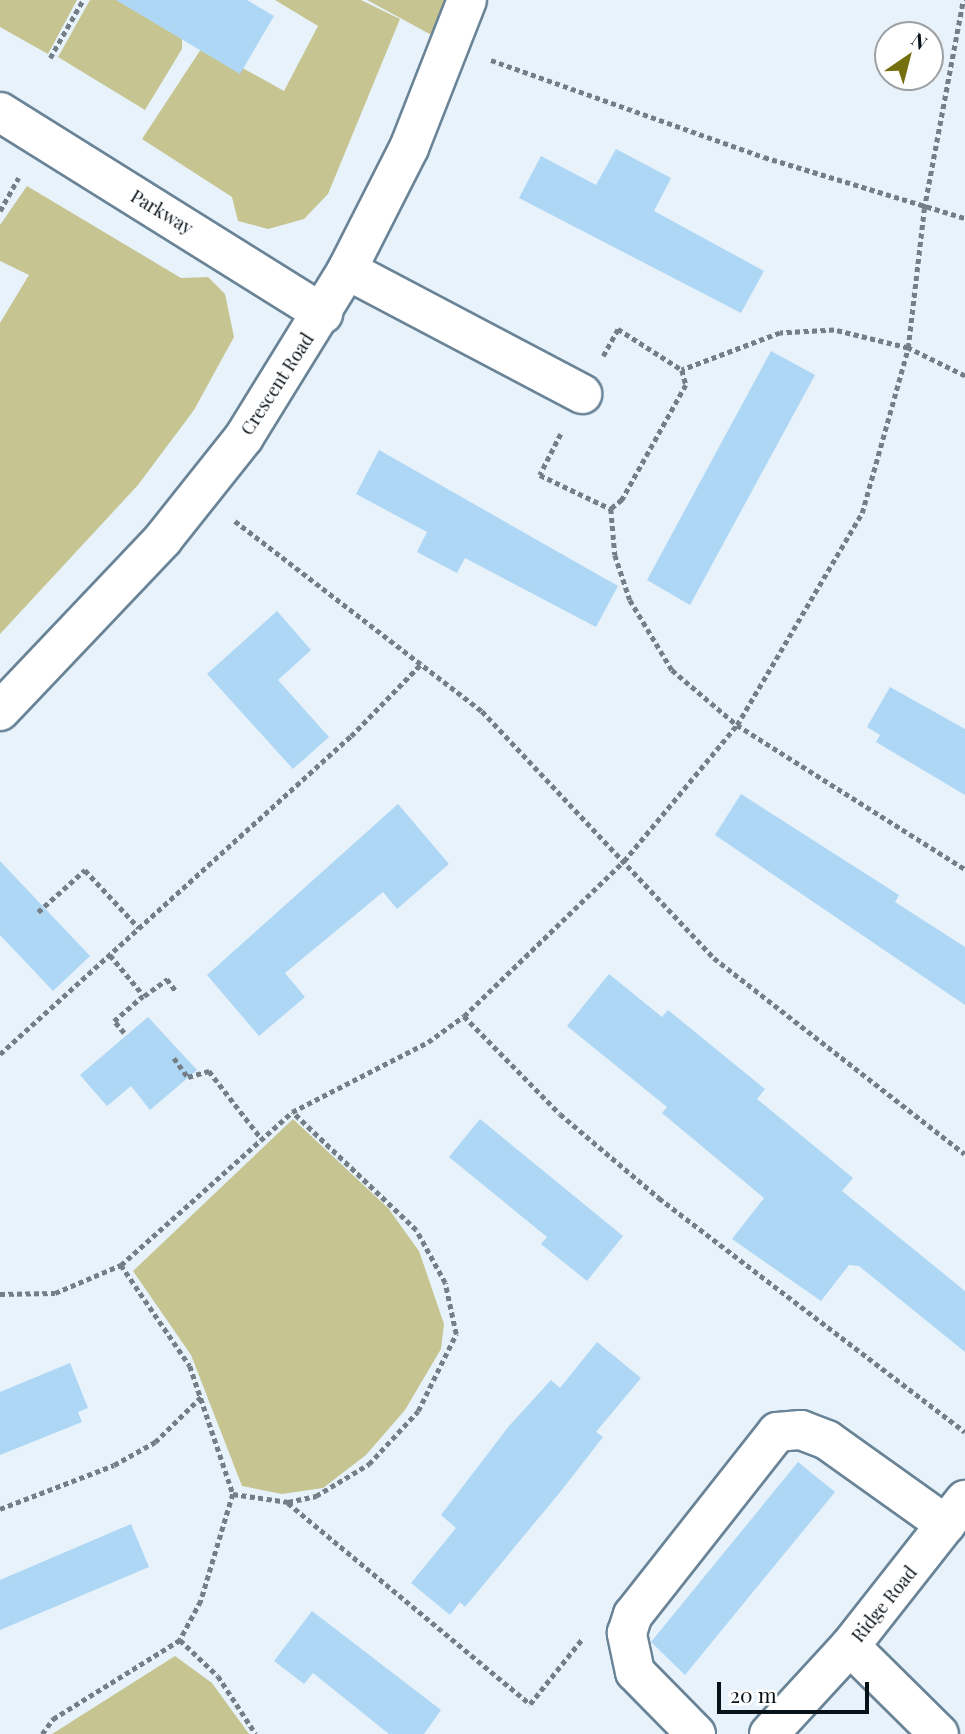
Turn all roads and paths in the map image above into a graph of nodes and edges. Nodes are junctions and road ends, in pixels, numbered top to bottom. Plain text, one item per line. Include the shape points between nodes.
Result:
1 (83, 0) edge
2 (467, 0) edge
3 (963, 0) edge
4 (450, 45) junction
5 (50, 58) dead end
6 (0, 112) edge
7 (924, 209) junction
8 (965, 218) edge
9 (347, 270) junction
10 (323, 314) junction
11 (908, 348) junction
12 (965, 376) edge
13 (582, 394) dead end
14 (200, 493) junction
15 (422, 663) junction
16 (0, 711) edge
17 (737, 725) junction
18 (624, 861) junction
19 (965, 869) edge
20 (38, 912) dead end
21 (139, 928) junction
22 (110, 955) junction
23 (176, 991) dead end
24 (143, 996) junction
25 (464, 1016) junction
26 (124, 1033) dead end
27 (0, 1054) edge
28 (174, 1058) dead end
29 (292, 1112) junction
30 (261, 1138) junction
31 (965, 1154) edge
32 (121, 1265) junction
33 (0, 1294) edge
34 (202, 1396) junction
35 (965, 1432) edge
36 (233, 1494) junction
37 (288, 1502) junction
38 (0, 1509) edge
39 (956, 1512) edge
40 (627, 1633) junction
41 (180, 1640) junction
42 (850, 1646) junction
43 (42, 1734) edge
44 (256, 1734) edge
45 (696, 1734) edge
46 (768, 1734) edge
47 (939, 1734) edge

1 - 5 path
2 - 4 street, Crescent Road
3 - 7 path
4 - 7 path
4 - 9 street, Crescent Road via 409,148
6 - 10 street, Parkway
7 - 8 path
7 - 11 path
9 - 10 street, Crescent Road
9 - 13 street
10 - 14 street, Crescent Road
11 - 12 path
11 - 17 path via 862,513
11 - 17 path via 834,330 780,333 682,370 686,385 622,500 611,509 615,555 648,636 701,700
14 - 15 path
14 - 16 street, Crescent Road
15 - 18 path via 482,712
15 - 21 path
17 - 18 path
17 - 19 path
18 - 25 path
18 - 31 path via 714,958
20 - 21 path via 85,870
21 - 22 path
22 - 24 path
22 - 27 path
23 - 24 path via 167,979
24 - 26 path via 114,1021
25 - 29 path via 429,1042
25 - 35 path via 560,1114 659,1198
28 - 30 path via 188,1077 209,1071
29 - 30 path
29 - 37 path via 416,1230 445,1283 456,1334 418,1411 369,1464 316,1496
30 - 32 path
32 - 33 path via 55,1293
32 - 34 path via 171,1332
34 - 36 path
34 - 38 path via 155,1442
36 - 37 path
36 - 41 path via 201,1601
37 - 40 path via 530,1704 595,1624
39 - 40 street via 827,1440 801,1430 777,1432 633,1615
39 - 42 street, Ridge Road
40 - 45 street via 635,1672
41 - 43 path via 53,1719
41 - 44 path via 218,1676
42 - 46 street, Ridge Road
42 - 47 street

